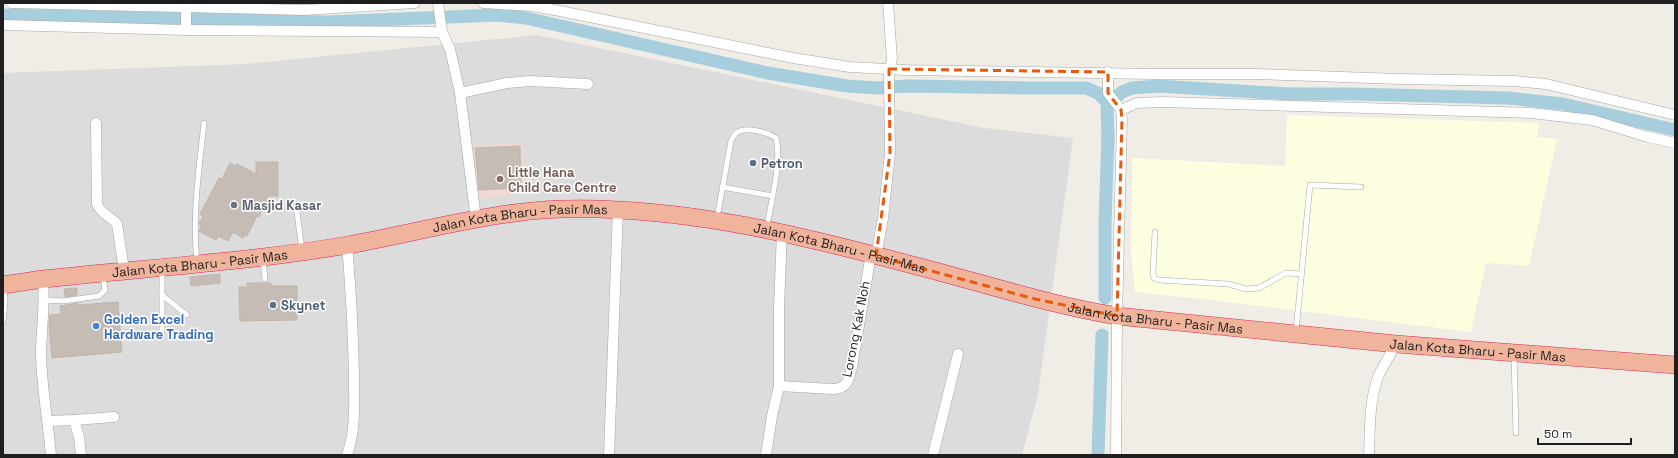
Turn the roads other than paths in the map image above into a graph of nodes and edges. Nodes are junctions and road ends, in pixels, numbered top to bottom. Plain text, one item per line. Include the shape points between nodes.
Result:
1 (11, 3) edge
2 (415, 3) edge
3 (483, 3) edge
4 (888, 3) edge
5 (186, 7) edge
6 (438, 7) edge
7 (3, 25) edge
8 (186, 28) junction
9 (441, 29) junction
10 (889, 73) junction
11 (1108, 76) junction
12 (588, 84) dead end
13 (460, 93) junction
14 (1121, 110) junction
15 (1675, 116) edge
16 (96, 123) dead end
17 (204, 123) dead end
18 (1675, 143) edge
19 (722, 187) junction
20 (1361, 187) dead end
21 (772, 196) junction
22 (296, 205) dead end
23 (618, 210) junction
24 (476, 219) junction
25 (716, 220) junction
26 (774, 231) junction
27 (1155, 232) dead end
28 (347, 245) junction
29 (302, 252) junction
30 (873, 255) junction
31 (262, 257) junction
32 (197, 263) junction
33 (162, 266) junction
34 (124, 270) junction
35 (103, 272) junction
36 (1301, 274) junction
37 (43, 279) junction
38 (265, 279) dead end
39 (3, 285) edge
40 (162, 295) junction
41 (45, 300) junction
42 (188, 315) dead end
43 (1117, 316) junction
44 (3, 321) edge
45 (162, 331) dead end
46 (1296, 334) junction
47 (1396, 344) junction
48 (958, 354) dead end
49 (1514, 354) junction
50 (1675, 365) edge
51 (779, 386) junction
52 (114, 417) dead end
53 (74, 420) junction
54 (48, 421) junction
55 (1516, 433) dead end
56 (51, 455) edge
57 (81, 455) edge
58 (346, 455) edge
59 (609, 455) edge
60 (766, 455) edge
61 (933, 455) edge
62 (1116, 455) edge
63 (1369, 455) edge

1 - 5 street
2 - 5 street via 305,10
3 - 10 street via 560,10 793,58
4 - 10 street, Lorong Kak Noh via 892,59
5 - 8 street
6 - 9 street
7 - 8 street
8 - 9 street
9 - 13 street via 450,49
10 - 11 street
10 - 30 street, Lorong Kak Noh via 889,168 883,218
11 - 14 street via 1108,93
11 - 15 street via 1258,74 1534,82
12 - 13 street via 530,81
13 - 24 street
14 - 18 street via 1137,103 1162,102 1531,113 1592,120
14 - 43 street
16 - 34 street via 97,204 99,210 117,224
17 - 32 lane via 197,201
19 - 21 lane
19 - 21 lane via 731,141 735,133 744,130 769,133 776,138 778,148
19 - 25 lane
20 - 36 lane via 1310,185
21 - 26 lane
22 - 29 lane
23 - 24 highway, Jalan Kota Bharu - Pasir Mas via 567,208
23 - 25 highway, Jalan Kota Bharu - Pasir Mas
23 - 59 street
24 - 28 highway, Jalan Kota Bharu - Pasir Mas
25 - 26 highway, Jalan Kota Bharu - Pasir Mas
26 - 30 highway, Jalan Kota Bharu - Pasir Mas
26 - 51 street via 779,308
27 - 36 lane via 1153,273 1154,278 1159,280 1228,284 1246,289 1259,288 1286,273
28 - 29 highway, Jalan Kota Bharu - Pasir Mas
28 - 58 street via 353,321 354,400 353,434
29 - 31 highway, Jalan Kota Bharu - Pasir Mas
30 - 43 highway, Jalan Kota Bharu - Pasir Mas via 1035,299
30 - 51 street, Lorong Kak Noh via 852,368 845,385 833,390
31 - 32 highway, Jalan Kota Bharu - Pasir Mas
31 - 38 lane
32 - 33 highway, Jalan Kota Bharu - Pasir Mas
33 - 34 highway, Jalan Kota Bharu - Pasir Mas
33 - 40 lane
34 - 35 highway, Jalan Kota Bharu - Pasir Mas
35 - 37 highway, Jalan Kota Bharu - Pasir Mas
35 - 41 lane via 105,290 101,295 63,301
36 - 46 lane
37 - 39 highway, Jalan Kota Bharu - Pasir Mas
37 - 41 street
39 - 44 lane
40 - 42 lane
40 - 45 lane
41 - 54 street via 41,350
43 - 46 highway, Jalan Kota Bharu - Pasir Mas
43 - 62 street
46 - 47 highway, Jalan Kota Bharu - Pasir Mas
47 - 49 highway, Jalan Kota Bharu - Pasir Mas
47 - 63 street via 1378,377 1372,398
48 - 61 street
49 - 50 highway, Jalan Kota Bharu - Pasir Mas
49 - 55 lane
51 - 60 street
52 - 53 street
53 - 54 street
53 - 57 street via 80,437
54 - 56 street

